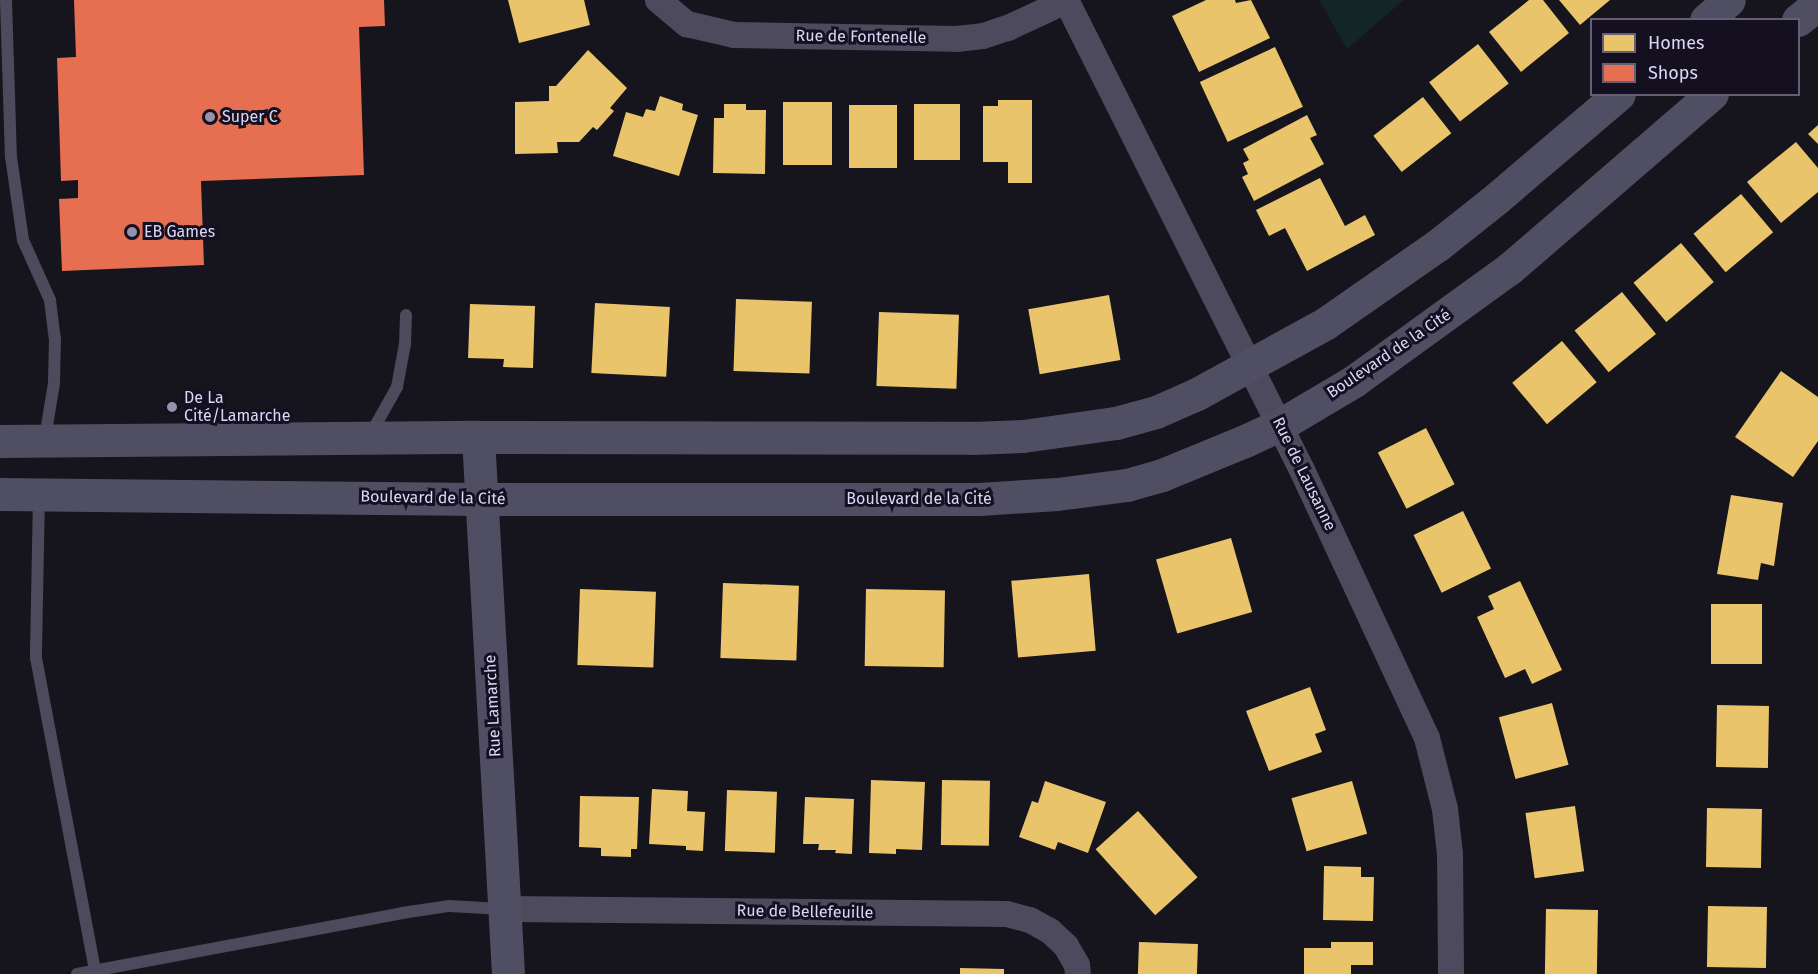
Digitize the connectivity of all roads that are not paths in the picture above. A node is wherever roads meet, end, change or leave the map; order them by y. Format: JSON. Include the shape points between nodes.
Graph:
{"nodes":[{"id":1,"x":6,"y":0,"type":"edge"},
{"id":2,"x":658,"y":0,"type":"edge"},
{"id":3,"x":1729,"y":0,"type":"edge"},
{"id":4,"x":1066,"y":1,"type":"edge"},
{"id":5,"x":1818,"y":4,"type":"edge"},
{"id":6,"x":1708,"y":18,"type":"edge"},
{"id":7,"x":1800,"y":18,"type":"edge"},
{"id":8,"x":1617,"y":96,"type":"edge"},
{"id":9,"x":1710,"y":96,"type":"edge"},
{"id":10,"x":406,"y":315,"type":"dead end"},
{"id":11,"x":1251,"y":366,"type":"junction"},
{"id":12,"x":1280,"y":425,"type":"junction"},
{"id":13,"x":478,"y":437,"type":"junction"},
{"id":14,"x":368,"y":438,"type":"junction"},
{"id":15,"x":45,"y":440,"type":"junction"},
{"id":16,"x":0,"y":441,"type":"edge"},
{"id":17,"x":0,"y":494,"type":"edge"},
{"id":18,"x":39,"y":494,"type":"junction"},
{"id":19,"x":481,"y":499,"type":"junction"},
{"id":20,"x":504,"y":909,"type":"junction"},
{"id":21,"x":95,"y":970,"type":"junction"},
{"id":22,"x":77,"y":974,"type":"edge"},
{"id":23,"x":508,"y":974,"type":"edge"},
{"id":24,"x":1078,"y":974,"type":"edge"},
{"id":25,"x":1451,"y":974,"type":"edge"}],
"edges":[{"from":1,"to":15,"type":"lane","via":[[11,157],[23,240],[50,300],[55,338],[54,383]]},
{"from":2,"to":4,"type":"street","name":"Rue de Fontenelle","via":[[687,24],[734,35],[956,39],[1008,28]]},
{"from":3,"to":6,"type":"street"},
{"from":4,"to":11,"type":"street","name":"Rue de Lausanne"},
{"from":5,"to":7,"type":"street"},
{"from":8,"to":11,"type":"street","via":[[1438,245],[1326,323]]},
{"from":9,"to":12,"type":"street","name":"Boulevard de la Cité","via":[[1470,300],[1354,381]]},
{"from":10,"to":14,"type":"lane","via":[[398,387]]},
{"from":11,"to":12,"type":"street","name":"Rue de Lausanne"},
{"from":11,"to":13,"type":"street","via":[[1156,412],[1116,423],[1023,436]]},
{"from":12,"to":19,"type":"street","name":"Boulevard de la Cité","via":[[1162,476],[1109,489],[1045,495],[979,499]]},
{"from":12,"to":25,"type":"street","name":"Rue de Lausanne","via":[[1427,738],[1445,809],[1450,854]]},
{"from":13,"to":14,"type":"street"},
{"from":13,"to":19,"type":"street","name":"Rue Lamarche"},
{"from":14,"to":15,"type":"street"},
{"from":15,"to":16,"type":"street"},
{"from":17,"to":18,"type":"street","name":"Boulevard de la Cité"},
{"from":18,"to":19,"type":"street","name":"Boulevard de la Cité"},
{"from":18,"to":21,"type":"lane","via":[[36,658]]},
{"from":19,"to":20,"type":"street","name":"Rue Lamarche"},
{"from":20,"to":21,"type":"lane","via":[[449,906],[402,913]]},
{"from":20,"to":23,"type":"street","name":"Rue Lamarche"},
{"from":20,"to":24,"type":"street","name":"Rue de Bellefeuille","via":[[1007,914],[1050,931],[1066,946]]},
{"from":21,"to":22,"type":"lane"}]}
